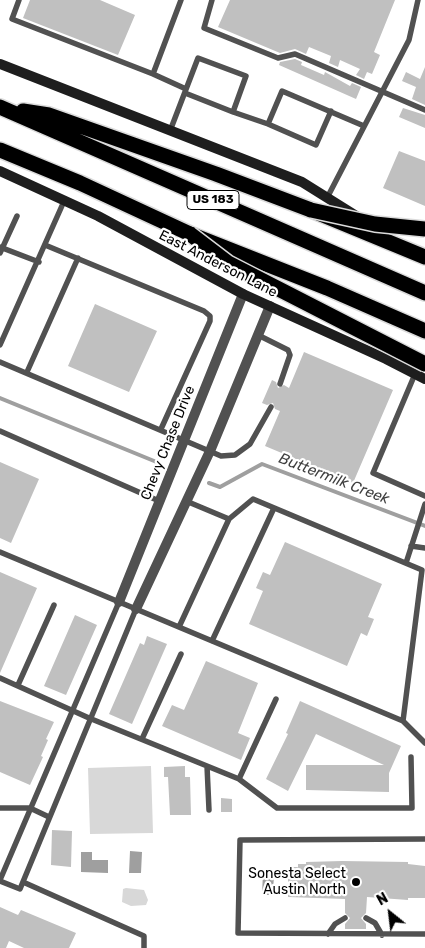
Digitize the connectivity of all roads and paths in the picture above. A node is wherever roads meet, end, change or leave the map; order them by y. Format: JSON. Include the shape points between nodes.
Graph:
{"nodes":[{"id":1,"x":19,"y":0,"type":"edge"},
{"id":2,"x":182,"y":0,"type":"edge"},
{"id":3,"x":212,"y":0,"type":"edge"},
{"id":4,"x":418,"y":0,"type":"edge"},
{"id":5,"x":0,"y":64,"type":"edge"},
{"id":6,"x":153,"y":74,"type":"junction"},
{"id":7,"x":185,"y":91,"type":"junction"},
{"id":8,"x":382,"y":92,"type":"junction"},
{"id":9,"x":0,"y":107,"type":"edge"},
{"id":10,"x":425,"y":110,"type":"edge"},
{"id":11,"x":331,"y":111,"type":"junction"},
{"id":12,"x":233,"y":112,"type":"junction"},
{"id":13,"x":268,"y":124,"type":"junction"},
{"id":14,"x":364,"y":126,"type":"junction"},
{"id":15,"x":170,"y":130,"type":"junction"},
{"id":16,"x":0,"y":150,"type":"edge"},
{"id":17,"x":0,"y":171,"type":"edge"},
{"id":18,"x":327,"y":198,"type":"junction"},
{"id":19,"x":65,"y":199,"type":"junction"},
{"id":20,"x":311,"y":210,"type":"junction"},
{"id":21,"x":18,"y":216,"type":"dead end"},
{"id":22,"x":425,"y":229,"type":"edge"},
{"id":23,"x":190,"y":234,"type":"junction"},
{"id":24,"x":44,"y":245,"type":"junction"},
{"id":25,"x":1,"y":249,"type":"edge"},
{"id":26,"x":425,"y":255,"type":"edge"},
{"id":27,"x":78,"y":258,"type":"junction"},
{"id":28,"x":38,"y":262,"type":"junction"},
{"id":29,"x":425,"y":293,"type":"edge"},
{"id":30,"x":243,"y":294,"type":"junction"},
{"id":31,"x":270,"y":306,"type":"junction"},
{"id":32,"x":425,"y":331,"type":"edge"},
{"id":33,"x":258,"y":334,"type":"junction"},
{"id":34,"x":0,"y":344,"type":"edge"},
{"id":35,"x":386,"y":359,"type":"junction"},
{"id":36,"x":0,"y":362,"type":"edge"},
{"id":37,"x":422,"y":366,"type":"edge"},
{"id":38,"x":27,"y":372,"type":"junction"},
{"id":39,"x":425,"y":379,"type":"edge"},
{"id":40,"x":280,"y":384,"type":"dead end"},
{"id":41,"x":271,"y":407,"type":"dead end"},
{"id":42,"x":161,"y":429,"type":"junction"},
{"id":43,"x":0,"y":431,"type":"edge"},
{"id":44,"x":185,"y":439,"type":"junction"},
{"id":45,"x":210,"y":451,"type":"junction"},
{"id":46,"x":425,"y":496,"type":"edge"},
{"id":47,"x":159,"y":501,"type":"junction"},
{"id":48,"x":186,"y":501,"type":"junction"},
{"id":49,"x":425,"y":504,"type":"edge"},
{"id":50,"x":274,"y":508,"type":"junction"},
{"id":51,"x":229,"y":519,"type":"junction"},
{"id":52,"x":412,"y":546,"type":"junction"},
{"id":53,"x":425,"y":548,"type":"edge"},
{"id":54,"x":0,"y":552,"type":"edge"},
{"id":55,"x":406,"y":563,"type":"junction"},
{"id":56,"x":119,"y":602,"type":"junction"},
{"id":57,"x":54,"y":605,"type":"dead end"},
{"id":58,"x":136,"y":610,"type":"junction"},
{"id":59,"x":179,"y":628,"type":"junction"},
{"id":60,"x":212,"y":641,"type":"junction"},
{"id":61,"x":181,"y":654,"type":"dead end"},
{"id":62,"x":0,"y":678,"type":"edge"},
{"id":63,"x":18,"y":686,"type":"junction"},
{"id":64,"x":276,"y":699,"type":"dead end"},
{"id":65,"x":71,"y":709,"type":"junction"},
{"id":66,"x":89,"y":718,"type":"junction"},
{"id":67,"x":403,"y":721,"type":"junction"},
{"id":68,"x":142,"y":739,"type":"junction"},
{"id":69,"x":425,"y":743,"type":"edge"},
{"id":70,"x":410,"y":757,"type":"dead end"},
{"id":71,"x":207,"y":766,"type":"junction"},
{"id":72,"x":239,"y":779,"type":"junction"},
{"id":73,"x":0,"y":808,"type":"edge"},
{"id":74,"x":30,"y":808,"type":"junction"},
{"id":75,"x":209,"y":810,"type":"dead end"},
{"id":76,"x":49,"y":817,"type":"junction"},
{"id":77,"x":425,"y":839,"type":"edge"},
{"id":78,"x":0,"y":880,"type":"edge"},
{"id":79,"x":23,"y":882,"type":"junction"},
{"id":80,"x":345,"y":918,"type":"dead end"},
{"id":81,"x":366,"y":918,"type":"dead end"},
{"id":82,"x":328,"y":934,"type":"junction"},
{"id":83,"x":425,"y":934,"type":"edge"},
{"id":84,"x":382,"y":935,"type":"junction"},
{"id":85,"x":144,"y":948,"type":"edge"}],
"edges":[{"from":1,"to":6,"type":"lane","via":[[12,19]]},
{"from":2,"to":6,"type":"lane"},
{"from":3,"to":8,"type":"lane","via":[[204,28],[278,58],[295,54]]},
{"from":4,"to":8,"type":"lane","via":[[408,40]]},
{"from":5,"to":15,"type":"main road"},
{"from":6,"to":7,"type":"lane"},
{"from":7,"to":12,"type":"lane"},
{"from":7,"to":12,"type":"lane","via":[[198,58],[246,76]]},
{"from":7,"to":15,"type":"lane"},
{"from":8,"to":10,"type":"lane"},
{"from":8,"to":14,"type":"lane"},
{"from":9,"to":20,"type":"highway","via":[[48,116]]},
{"from":9,"to":29,"type":"highway","number":"US 183"},
{"from":11,"to":13,"type":"lane","via":[[282,91]]},
{"from":11,"to":13,"type":"lane","via":[[316,145]]},
{"from":11,"to":14,"type":"lane"},
{"from":12,"to":13,"type":"lane"},
{"from":14,"to":18,"type":"lane"},
{"from":15,"to":18,"type":"main road","via":[[302,182]]},
{"from":16,"to":23,"type":"highway"},
{"from":17,"to":19,"type":"main road","name":"East Anderson Lane"},
{"from":18,"to":26,"type":"main road"},
{"from":19,"to":24,"type":"lane"},
{"from":19,"to":30,"type":"main road","name":"East Anderson Lane"},
{"from":20,"to":22,"type":"highway","bridge":true,"via":[[375,224]]},
{"from":20,"to":26,"type":"highway","bridge":true},
{"from":21,"to":25,"type":"lane"},
{"from":23,"to":32,"type":"highway","bridge":true},
{"from":23,"to":37,"type":"highway","bridge":true,"via":[[228,263]]},
{"from":24,"to":27,"type":"lane"},
{"from":24,"to":28,"type":"lane"},
{"from":25,"to":28,"type":"lane"},
{"from":27,"to":38,"type":"lane"},
{"from":27,"to":42,"type":"lane","via":[[210,316]]},
{"from":28,"to":34,"type":"lane"},
{"from":30,"to":31,"type":"main road","name":"East Anderson Lane"},
{"from":30,"to":44,"type":"street","name":"Chevy Chase Drive"},
{"from":31,"to":33,"type":"street"},
{"from":31,"to":35,"type":"main road","name":"East Anderson Lane"},
{"from":33,"to":40,"type":"lane","via":[[288,350],[290,355]]},
{"from":33,"to":45,"type":"street"},
{"from":35,"to":37,"type":"main road","name":"East Anderson Lane"},
{"from":35,"to":37,"type":"main road"},
{"from":36,"to":38,"type":"lane"},
{"from":37,"to":39,"type":"main road","name":"East Anderson Lane"},
{"from":37,"to":46,"type":"lane","via":[[373,473]]},
{"from":38,"to":42,"type":"lane"},
{"from":41,"to":45,"type":"lane","via":[[250,444],[235,455],[221,456]]},
{"from":42,"to":44,"type":"lane"},
{"from":43,"to":47,"type":"lane"},
{"from":44,"to":45,"type":"lane"},
{"from":44,"to":47,"type":"street","name":"Chevy Chase Drive"},
{"from":45,"to":48,"type":"street"},
{"from":47,"to":56,"type":"street","name":"Chevy Chase Drive"},
{"from":48,"to":51,"type":"lane"},
{"from":48,"to":58,"type":"street"},
{"from":49,"to":52,"type":"lane"},
{"from":50,"to":51,"type":"lane","via":[[253,499]]},
{"from":50,"to":55,"type":"lane"},
{"from":50,"to":60,"type":"lane"},
{"from":51,"to":59,"type":"lane"},
{"from":52,"to":53,"type":"lane"},
{"from":52,"to":55,"type":"lane"},
{"from":54,"to":56,"type":"lane"},
{"from":55,"to":67,"type":"lane","via":[[422,570]]},
{"from":56,"to":58,"type":"lane"},
{"from":56,"to":65,"type":"lane"},
{"from":57,"to":63,"type":"lane"},
{"from":58,"to":59,"type":"lane"},
{"from":58,"to":66,"type":"lane"},
{"from":59,"to":60,"type":"lane"},
{"from":60,"to":67,"type":"lane"},
{"from":61,"to":68,"type":"lane"},
{"from":62,"to":63,"type":"lane"},
{"from":63,"to":65,"type":"lane"},
{"from":64,"to":72,"type":"lane"},
{"from":65,"to":66,"type":"lane"},
{"from":65,"to":74,"type":"lane"},
{"from":66,"to":68,"type":"lane"},
{"from":66,"to":76,"type":"lane"},
{"from":67,"to":69,"type":"lane"},
{"from":68,"to":71,"type":"lane"},
{"from":70,"to":72,"type":"lane","via":[[412,808],[277,808]]},
{"from":71,"to":72,"type":"lane"},
{"from":71,"to":75,"type":"lane"},
{"from":73,"to":74,"type":"lane"},
{"from":74,"to":76,"type":"lane"},
{"from":74,"to":78,"type":"lane"},
{"from":76,"to":79,"type":"lane"},
{"from":77,"to":82,"type":"lane","via":[[240,840],[238,933]]},
{"from":78,"to":79,"type":"lane","via":[[20,889]]},
{"from":79,"to":85,"type":"lane","via":[[144,936]]},
{"from":80,"to":82,"type":"lane","via":[[334,924]]},
{"from":81,"to":84,"type":"lane","via":[[375,923]]},
{"from":82,"to":84,"type":"lane"},
{"from":83,"to":84,"type":"lane"}]}
